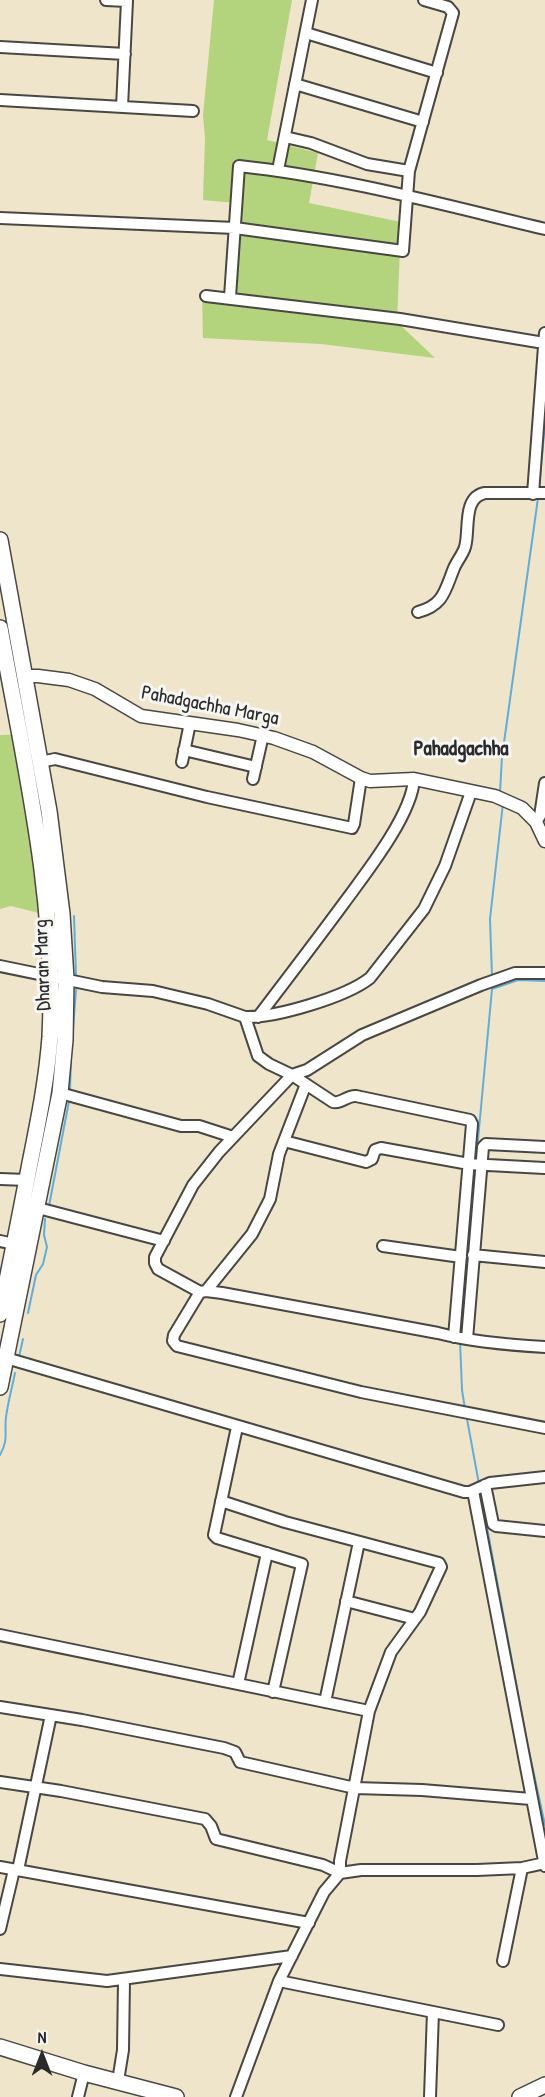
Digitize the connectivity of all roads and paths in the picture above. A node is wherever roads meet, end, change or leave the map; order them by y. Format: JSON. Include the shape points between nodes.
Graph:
{"nodes":[{"id":1,"x":106,"y":0,"type":"edge"},
{"id":2,"x":312,"y":0,"type":"edge"},
{"id":3,"x":424,"y":0,"type":"edge"},
{"id":4,"x":306,"y":33,"type":"junction"},
{"id":5,"x":0,"y":47,"type":"edge"},
{"id":6,"x":125,"y":54,"type":"junction"},
{"id":7,"x":437,"y":73,"type":"junction"},
{"id":8,"x":295,"y":84,"type":"junction"},
{"id":9,"x":0,"y":100,"type":"edge"},
{"id":10,"x":122,"y":107,"type":"junction"},
{"id":11,"x":193,"y":111,"type":"dead end"},
{"id":12,"x":423,"y":122,"type":"junction"},
{"id":13,"x":285,"y":138,"type":"junction"},
{"id":14,"x":278,"y":170,"type":"junction"},
{"id":15,"x":409,"y":171,"type":"junction"},
{"id":16,"x":407,"y":196,"type":"junction"},
{"id":17,"x":0,"y":218,"type":"edge"},
{"id":18,"x":235,"y":228,"type":"junction"},
{"id":19,"x":545,"y":229,"type":"edge"},
{"id":20,"x":206,"y":296,"type":"dead end"},
{"id":21,"x":230,"y":297,"type":"junction"},
{"id":22,"x":544,"y":338,"type":"edge"},
{"id":23,"x":540,"y":493,"type":"edge"},
{"id":24,"x":0,"y":540,"type":"edge"},
{"id":25,"x":418,"y":612,"type":"dead end"},
{"id":26,"x":0,"y":628,"type":"edge"},
{"id":27,"x":11,"y":678,"type":"edge"},
{"id":28,"x":190,"y":723,"type":"junction"},
{"id":29,"x":263,"y":735,"type":"junction"},
{"id":30,"x":184,"y":750,"type":"junction"},
{"id":31,"x":40,"y":762,"type":"junction"},
{"id":32,"x":182,"y":762,"type":"dead end"},
{"id":33,"x":256,"y":767,"type":"junction"},
{"id":34,"x":361,"y":778,"type":"junction"},
{"id":35,"x":254,"y":779,"type":"dead end"},
{"id":36,"x":414,"y":779,"type":"junction"},
{"id":37,"x":545,"y":783,"type":"edge"},
{"id":38,"x":471,"y":792,"type":"junction"},
{"id":39,"x":536,"y":822,"type":"junction"},
{"id":40,"x":545,"y":840,"type":"edge"},
{"id":41,"x":0,"y":966,"type":"edge"},
{"id":42,"x":545,"y":973,"type":"edge"},
{"id":43,"x":51,"y":976,"type":"junction"},
{"id":44,"x":66,"y":979,"type":"junction"},
{"id":45,"x":245,"y":1017,"type":"junction"},
{"id":46,"x":258,"y":1017,"type":"junction"},
{"id":47,"x":292,"y":1075,"type":"junction"},
{"id":48,"x":306,"y":1084,"type":"junction"},
{"id":49,"x":60,"y":1093,"type":"junction"},
{"id":50,"x":233,"y":1137,"type":"junction"},
{"id":51,"x":284,"y":1141,"type":"junction"},
{"id":52,"x":545,"y":1147,"type":"edge"},
{"id":53,"x":469,"y":1164,"type":"junction"},
{"id":54,"x":481,"y":1165,"type":"junction"},
{"id":55,"x":544,"y":1168,"type":"edge"},
{"id":56,"x":0,"y":1179,"type":"edge"},
{"id":57,"x":27,"y":1180,"type":"junction"},
{"id":58,"x":38,"y":1208,"type":"junction"},
{"id":59,"x":164,"y":1241,"type":"junction"},
{"id":60,"x":7,"y":1242,"type":"edge"},
{"id":61,"x":383,"y":1246,"type":"dead end"},
{"id":62,"x":474,"y":1255,"type":"junction"},
{"id":63,"x":461,"y":1257,"type":"junction"},
{"id":64,"x":545,"y":1262,"type":"edge"},
{"id":65,"x":2,"y":1290,"type":"edge"},
{"id":66,"x":203,"y":1292,"type":"junction"},
{"id":67,"x":0,"y":1314,"type":"edge"},
{"id":68,"x":454,"y":1337,"type":"junction"},
{"id":69,"x":467,"y":1340,"type":"junction"},
{"id":70,"x":545,"y":1347,"type":"edge"},
{"id":71,"x":6,"y":1358,"type":"junction"},
{"id":72,"x":0,"y":1387,"type":"edge"},
{"id":73,"x":237,"y":1427,"type":"junction"},
{"id":74,"x":545,"y":1428,"type":"edge"},
{"id":75,"x":545,"y":1477,"type":"edge"},
{"id":76,"x":485,"y":1485,"type":"junction"},
{"id":77,"x":473,"y":1491,"type":"junction"},
{"id":78,"x":220,"y":1501,"type":"junction"},
{"id":79,"x":545,"y":1531,"type":"edge"},
{"id":80,"x":359,"y":1542,"type":"junction"},
{"id":81,"x":267,"y":1552,"type":"junction"},
{"id":82,"x":346,"y":1601,"type":"junction"},
{"id":83,"x":415,"y":1619,"type":"junction"},
{"id":84,"x":0,"y":1635,"type":"edge"},
{"id":85,"x":238,"y":1684,"type":"junction"},
{"id":86,"x":273,"y":1692,"type":"junction"},
{"id":87,"x":325,"y":1702,"type":"junction"},
{"id":88,"x":0,"y":1707,"type":"edge"},
{"id":89,"x":369,"y":1712,"type":"junction"},
{"id":90,"x":51,"y":1715,"type":"junction"},
{"id":91,"x":0,"y":1782,"type":"edge"},
{"id":92,"x":36,"y":1787,"type":"junction"},
{"id":93,"x":355,"y":1788,"type":"junction"},
{"id":94,"x":531,"y":1799,"type":"junction"},
{"id":95,"x":545,"y":1864,"type":"edge"},
{"id":96,"x":0,"y":1867,"type":"edge"},
{"id":97,"x":522,"y":1868,"type":"junction"},
{"id":98,"x":16,"y":1870,"type":"junction"},
{"id":99,"x":340,"y":1873,"type":"junction"},
{"id":100,"x":309,"y":1923,"type":"junction"},
{"id":101,"x":0,"y":1929,"type":"edge"},
{"id":102,"x":292,"y":1956,"type":"junction"},
{"id":103,"x":503,"y":1961,"type":"dead end"},
{"id":104,"x":0,"y":1969,"type":"edge"},
{"id":105,"x":124,"y":1980,"type":"junction"},
{"id":106,"x":279,"y":1981,"type":"junction"},
{"id":107,"x":433,"y":2012,"type":"junction"},
{"id":108,"x":498,"y":2025,"type":"dead end"},
{"id":109,"x":0,"y":2047,"type":"edge"},
{"id":110,"x":84,"y":2073,"type":"junction"},
{"id":111,"x":118,"y":2081,"type":"junction"},
{"id":112,"x":545,"y":2085,"type":"edge"},
{"id":113,"x":78,"y":2097,"type":"edge"},
{"id":114,"x":176,"y":2097,"type":"edge"},
{"id":115,"x":236,"y":2097,"type":"edge"},
{"id":116,"x":430,"y":2097,"type":"edge"},
{"id":117,"x":520,"y":2097,"type":"edge"}],
"edges":[{"from":1,"to":6,"type":"street","via":[[127,1]]},
{"from":2,"to":4,"type":"street"},
{"from":3,"to":7,"type":"street","via":[[448,7],[453,13]]},
{"from":4,"to":7,"type":"street"},
{"from":4,"to":8,"type":"street"},
{"from":5,"to":6,"type":"street"},
{"from":6,"to":10,"type":"street"},
{"from":7,"to":12,"type":"street"},
{"from":8,"to":12,"type":"street"},
{"from":8,"to":13,"type":"street"},
{"from":9,"to":10,"type":"street"},
{"from":10,"to":11,"type":"street"},
{"from":12,"to":15,"type":"street"},
{"from":13,"to":14,"type":"street"},
{"from":13,"to":15,"type":"street","via":[[311,143],[367,164]]},
{"from":14,"to":16,"type":"street"},
{"from":14,"to":18,"type":"street","via":[[239,166]]},
{"from":15,"to":16,"type":"street"},
{"from":16,"to":18,"type":"street","via":[[403,251]]},
{"from":16,"to":19,"type":"street"},
{"from":17,"to":18,"type":"street"},
{"from":18,"to":21,"type":"street"},
{"from":20,"to":21,"type":"street"},
{"from":21,"to":22,"type":"street"},
{"from":22,"to":23,"type":"street"},
{"from":23,"to":25,"type":"street","via":[[484,493],[476,497],[466,544],[446,592],[439,601]]},
{"from":24,"to":27,"type":"main road","name":"Dharan Marg"},
{"from":26,"to":27,"type":"main road","name":"Dharan Marg"},
{"from":27,"to":28,"type":"street","name":"Pahadgachha Marga","via":[[69,680],[95,689],[141,716]]},
{"from":27,"to":31,"type":"main road","name":"Dharan Marg"},
{"from":27,"to":43,"type":"main road","name":"Dharan Marg","via":[[47,913]]},
{"from":28,"to":29,"type":"street","name":"Pahadgachha Marga"},
{"from":28,"to":30,"type":"street"},
{"from":29,"to":33,"type":"street"},
{"from":29,"to":34,"type":"street","name":"Pahadgachha Marga","via":[[313,752]]},
{"from":30,"to":32,"type":"street"},
{"from":30,"to":33,"type":"street"},
{"from":31,"to":34,"type":"street","via":[[55,759],[352,828]]},
{"from":31,"to":44,"type":"main road","name":"Dharan Marg","via":[[62,914]]},
{"from":33,"to":35,"type":"street"},
{"from":34,"to":36,"type":"street","name":"Pahadgachha Marga"},
{"from":36,"to":38,"type":"street","name":"Pahadgachha Marga"},
{"from":36,"to":46,"type":"street","via":[[405,809],[377,857]]},
{"from":37,"to":39,"type":"street"},
{"from":38,"to":39,"type":"street","name":"Pahadgachha Marga","via":[[510,801]]},
{"from":38,"to":46,"type":"street","via":[[446,866],[424,909],[370,978],[360,986],[297,1009]]},
{"from":39,"to":40,"type":"street","name":"Pahadgachha Marga"},
{"from":41,"to":43,"type":"street"},
{"from":42,"to":47,"type":"street","via":[[515,973],[481,985],[362,1035],[308,1070]]},
{"from":43,"to":44,"type":"street"},
{"from":43,"to":57,"type":"main road","name":"Dharan Marg","via":[[45,1090]]},
{"from":44,"to":45,"type":"street","via":[[179,996]]},
{"from":44,"to":49,"type":"main road","name":"Dharan Marg"},
{"from":45,"to":46,"type":"street"},
{"from":45,"to":47,"type":"street","via":[[258,1056]]},
{"from":47,"to":48,"type":"street"},
{"from":47,"to":50,"type":"street"},
{"from":48,"to":51,"type":"street"},
{"from":48,"to":53,"type":"street","via":[[337,1103],[356,1096],[470,1120]]},
{"from":49,"to":50,"type":"street"},
{"from":49,"to":58,"type":"main road","name":"Dharan Marg"},
{"from":50,"to":59,"type":"street","via":[[193,1185]]},
{"from":51,"to":53,"type":"street","via":[[366,1162],[372,1159],[375,1149],[381,1148]]},
{"from":51,"to":66,"type":"street","via":[[270,1199],[257,1225]]},
{"from":52,"to":54,"type":"street","via":[[484,1145]]},
{"from":53,"to":54,"type":"street"},
{"from":53,"to":63,"type":"street"},
{"from":54,"to":55,"type":"street"},
{"from":54,"to":62,"type":"street"},
{"from":56,"to":57,"type":"street"},
{"from":57,"to":60,"type":"main road","name":"Dharan Marg"},
{"from":58,"to":59,"type":"street"},
{"from":58,"to":71,"type":"main road","name":"Dharan Marg"},
{"from":59,"to":66,"type":"street","via":[[155,1257],[158,1269]]},
{"from":60,"to":65,"type":"main road","name":"Dharan Marg"},
{"from":61,"to":63,"type":"street"},
{"from":62,"to":64,"type":"street"},
{"from":62,"to":69,"type":"street"},
{"from":63,"to":68,"type":"street"},
{"from":65,"to":67,"type":"main road","name":"Dharan Marg"},
{"from":66,"to":68,"type":"street"},
{"from":66,"to":74,"type":"street","via":[[174,1335],[177,1346],[361,1392]]},
{"from":68,"to":69,"type":"street"},
{"from":69,"to":70,"type":"street"},
{"from":71,"to":72,"type":"main road","name":"Dharan Marg"},
{"from":71,"to":73,"type":"street"},
{"from":73,"to":77,"type":"street","via":[[464,1492]]},
{"from":73,"to":78,"type":"street"},
{"from":75,"to":76,"type":"street"},
{"from":76,"to":77,"type":"street"},
{"from":76,"to":79,"type":"street","via":[[492,1524]]},
{"from":77,"to":94,"type":"street"},
{"from":78,"to":80,"type":"street"},
{"from":78,"to":81,"type":"street","via":[[215,1536]]},
{"from":80,"to":82,"type":"street"},
{"from":80,"to":83,"type":"street","via":[[439,1563],[441,1571]]},
{"from":81,"to":85,"type":"street"},
{"from":81,"to":86,"type":"street","via":[[302,1564]]},
{"from":82,"to":83,"type":"street"},
{"from":82,"to":87,"type":"street"},
{"from":83,"to":89,"type":"street","via":[[391,1652]]},
{"from":84,"to":85,"type":"street"},
{"from":85,"to":86,"type":"street"},
{"from":86,"to":87,"type":"street"},
{"from":87,"to":89,"type":"street"},
{"from":88,"to":90,"type":"street"},
{"from":89,"to":93,"type":"street"},
{"from":90,"to":92,"type":"street"},
{"from":90,"to":93,"type":"street","via":[[224,1748],[235,1752],[240,1762]]},
{"from":91,"to":92,"type":"street"},
{"from":92,"to":98,"type":"street"},
{"from":92,"to":99,"type":"street","via":[[205,1820],[216,1839],[323,1865]]},
{"from":93,"to":94,"type":"street"},
{"from":93,"to":99,"type":"street"},
{"from":94,"to":95,"type":"street"},
{"from":95,"to":97,"type":"street"},
{"from":96,"to":98,"type":"street"},
{"from":97,"to":99,"type":"street"},
{"from":97,"to":103,"type":"street"},
{"from":98,"to":100,"type":"street"},
{"from":98,"to":101,"type":"street"},
{"from":99,"to":100,"type":"street","via":[[324,1892]]},
{"from":100,"to":102,"type":"street"},
{"from":102,"to":105,"type":"street"},
{"from":102,"to":106,"type":"street"},
{"from":104,"to":105,"type":"street"},
{"from":105,"to":111,"type":"street","via":[[123,2050]]},
{"from":106,"to":107,"type":"street"},
{"from":106,"to":115,"type":"street"},
{"from":107,"to":108,"type":"street"},
{"from":107,"to":116,"type":"street"},
{"from":109,"to":110,"type":"main road"},
{"from":110,"to":111,"type":"main road"},
{"from":110,"to":113,"type":"street"},
{"from":111,"to":114,"type":"main road"},
{"from":112,"to":117,"type":"main road"}]}
